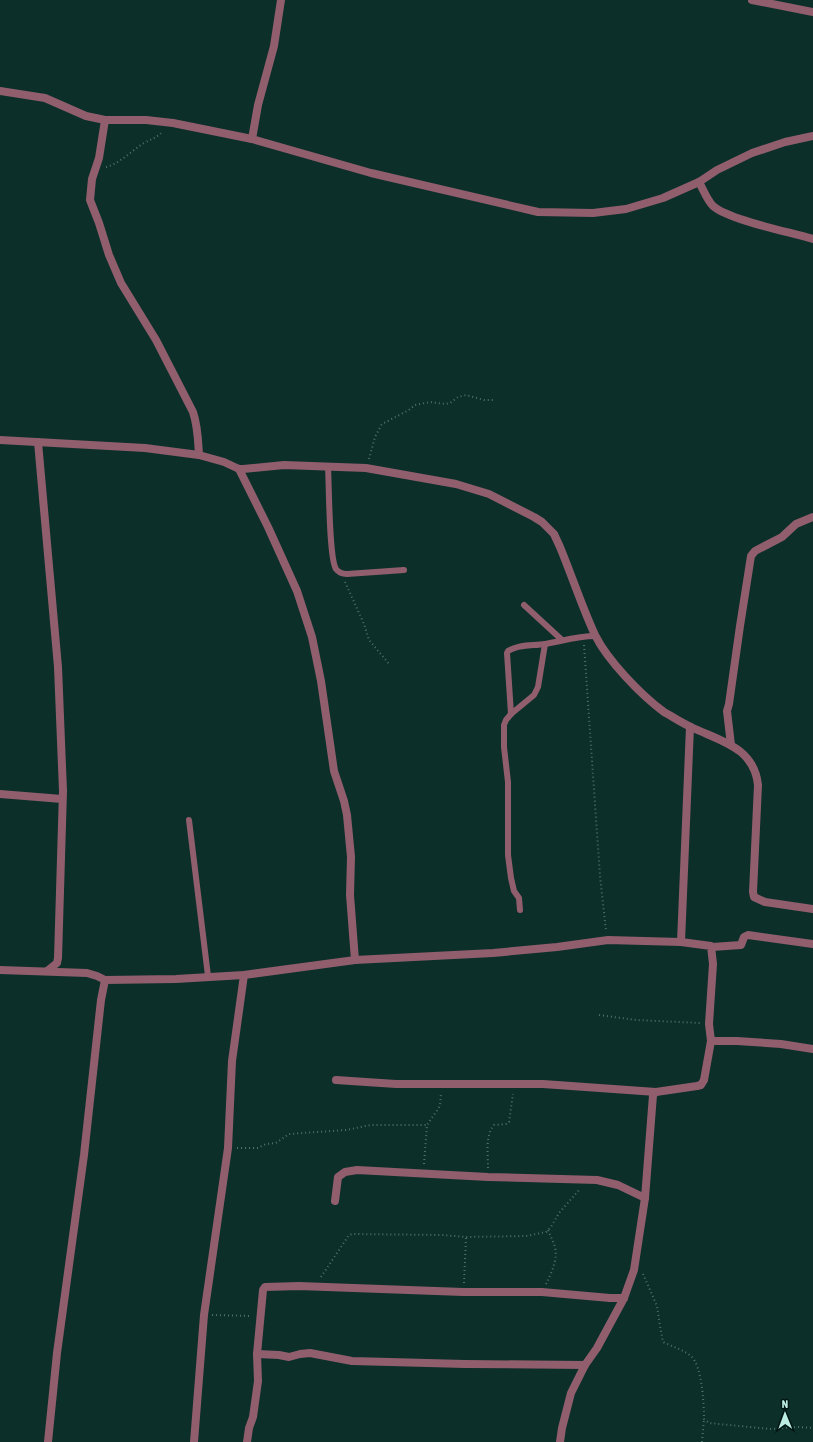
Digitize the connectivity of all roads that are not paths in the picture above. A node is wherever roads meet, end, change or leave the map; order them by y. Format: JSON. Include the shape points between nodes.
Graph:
{"nodes":[{"id":1,"x":281,"y":0,"type":"edge"},
{"id":2,"x":752,"y":0,"type":"edge"},
{"id":3,"x":813,"y":12,"type":"edge"},
{"id":4,"x":0,"y":91,"type":"edge"},
{"id":5,"x":105,"y":120,"type":"junction"},
{"id":6,"x":813,"y":136,"type":"edge"},
{"id":7,"x":252,"y":139,"type":"junction"},
{"id":8,"x":699,"y":182,"type":"junction"},
{"id":9,"x":813,"y":239,"type":"edge"},
{"id":10,"x":0,"y":440,"type":"edge"},
{"id":11,"x":38,"y":442,"type":"junction"},
{"id":12,"x":199,"y":456,"type":"junction"},
{"id":13,"x":328,"y":466,"type":"junction"},
{"id":14,"x":239,"y":469,"type":"junction"},
{"id":15,"x":813,"y":517,"type":"edge"},
{"id":16,"x":404,"y":570,"type":"dead end"},
{"id":17,"x":524,"y":605,"type":"dead end"},
{"id":18,"x":596,"y":636,"type":"junction"},
{"id":19,"x":562,"y":640,"type":"junction"},
{"id":20,"x":545,"y":644,"type":"junction"},
{"id":21,"x":511,"y":714,"type":"junction"},
{"id":22,"x":690,"y":727,"type":"junction"},
{"id":23,"x":731,"y":745,"type":"junction"},
{"id":24,"x":0,"y":794,"type":"edge"},
{"id":25,"x":62,"y":799,"type":"junction"},
{"id":26,"x":189,"y":820,"type":"dead end"},
{"id":27,"x":520,"y":910,"type":"dead end"},
{"id":28,"x":813,"y":910,"type":"edge"},
{"id":29,"x":681,"y":942,"type":"junction"},
{"id":30,"x":813,"y":944,"type":"edge"},
{"id":31,"x":712,"y":947,"type":"junction"},
{"id":32,"x":355,"y":960,"type":"junction"},
{"id":33,"x":0,"y":970,"type":"edge"},
{"id":34,"x":47,"y":971,"type":"junction"},
{"id":35,"x":244,"y":975,"type":"junction"},
{"id":36,"x":208,"y":976,"type":"junction"},
{"id":37,"x":105,"y":980,"type":"junction"},
{"id":38,"x":711,"y":1041,"type":"junction"},
{"id":39,"x":813,"y":1049,"type":"edge"},
{"id":40,"x":336,"y":1080,"type":"dead end"},
{"id":41,"x":656,"y":1092,"type":"junction"},
{"id":42,"x":645,"y":1198,"type":"junction"},
{"id":43,"x":335,"y":1201,"type":"dead end"},
{"id":44,"x":624,"y":1298,"type":"junction"},
{"id":45,"x":257,"y":1354,"type":"junction"},
{"id":46,"x":585,"y":1365,"type":"junction"},
{"id":47,"x":48,"y":1442,"type":"edge"},
{"id":48,"x":194,"y":1442,"type":"edge"},
{"id":49,"x":247,"y":1442,"type":"edge"},
{"id":50,"x":560,"y":1442,"type":"edge"}],
"edges":[{"from":1,"to":7,"type":"street","via":[[274,46]]},
{"from":2,"to":3,"type":"street"},
{"from":4,"to":5,"type":"street","via":[[45,98],[86,116]]},
{"from":5,"to":7,"type":"street","via":[[170,122]]},
{"from":5,"to":12,"type":"street","via":[[90,200],[120,283],[156,340],[193,412],[199,434]]},
{"from":6,"to":8,"type":"street","via":[[752,153]]},
{"from":7,"to":8,"type":"street","via":[[371,173],[538,212],[593,213],[626,209],[663,198]]},
{"from":8,"to":9,"type":"street","via":[[712,205],[717,208],[742,219]]},
{"from":10,"to":11,"type":"street"},
{"from":11,"to":12,"type":"street","via":[[145,448]]},
{"from":11,"to":25,"type":"street","via":[[58,667]]},
{"from":12,"to":14,"type":"street","via":[[224,462]]},
{"from":13,"to":14,"type":"street","via":[[284,465]]},
{"from":13,"to":16,"type":"lane","via":[[331,540],[336,570],[347,574]]},
{"from":13,"to":18,"type":"street","via":[[366,468],[474,488],[542,522],[554,534]]},
{"from":14,"to":32,"type":"street","via":[[294,584],[312,637],[334,771],[347,815]]},
{"from":15,"to":23,"type":"street","via":[[796,524],[782,537],[754,551],[751,556],[727,711]]},
{"from":17,"to":19,"type":"lane"},
{"from":18,"to":19,"type":"lane"},
{"from":18,"to":22,"type":"street","via":[[620,670],[647,697],[664,712]]},
{"from":19,"to":20,"type":"lane"},
{"from":20,"to":21,"type":"lane","via":[[538,687],[534,695]]},
{"from":20,"to":21,"type":"lane","via":[[526,645],[507,653]]},
{"from":21,"to":27,"type":"lane","via":[[504,725],[508,782],[507,835],[511,878],[519,898]]},
{"from":22,"to":23,"type":"street"},
{"from":22,"to":29,"type":"street"},
{"from":23,"to":28,"type":"street","via":[[744,755],[756,775],[758,804],[753,895],[765,902]]},
{"from":24,"to":25,"type":"street"},
{"from":25,"to":34,"type":"street","via":[[58,958],[57,963]]},
{"from":26,"to":36,"type":"lane"},
{"from":29,"to":31,"type":"street"},
{"from":29,"to":32,"type":"street","via":[[608,940],[557,947]]},
{"from":30,"to":31,"type":"street","via":[[748,935],[744,937],[741,945]]},
{"from":31,"to":38,"type":"street","via":[[709,1024]]},
{"from":32,"to":35,"type":"street"},
{"from":33,"to":34,"type":"street"},
{"from":34,"to":37,"type":"street","via":[[87,973]]},
{"from":35,"to":36,"type":"street"},
{"from":35,"to":48,"type":"street","via":[[232,1061],[228,1148],[204,1315]]},
{"from":36,"to":37,"type":"street"},
{"from":37,"to":47,"type":"street"},
{"from":38,"to":39,"type":"street","via":[[788,1045]]},
{"from":38,"to":41,"type":"street","via":[[701,1085]]},
{"from":40,"to":41,"type":"street","via":[[396,1084],[514,1083]]},
{"from":41,"to":42,"type":"street","via":[[652,1099]]},
{"from":42,"to":43,"type":"street","via":[[606,1181],[357,1170],[345,1172],[338,1177]]},
{"from":42,"to":44,"type":"street","via":[[637,1257]]},
{"from":44,"to":45,"type":"street","via":[[542,1292],[270,1286],[264,1288]]},
{"from":44,"to":46,"type":"street"},
{"from":45,"to":46,"type":"street","via":[[289,1357],[310,1353],[352,1361]]},
{"from":45,"to":49,"type":"street","via":[[258,1381]]},
{"from":46,"to":50,"type":"street","via":[[572,1393]]}]}
